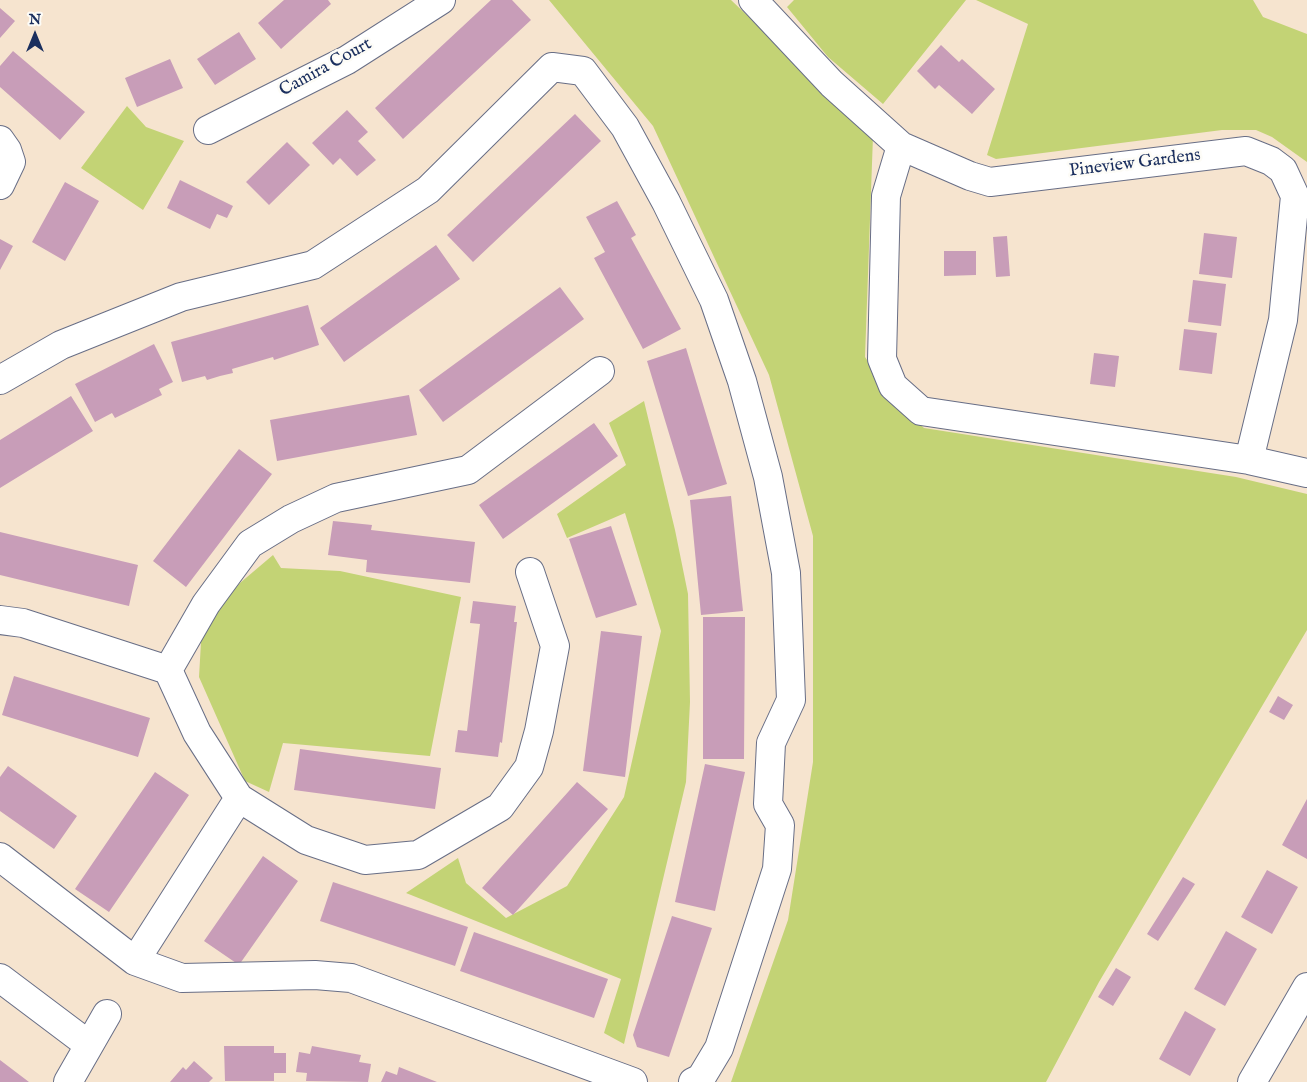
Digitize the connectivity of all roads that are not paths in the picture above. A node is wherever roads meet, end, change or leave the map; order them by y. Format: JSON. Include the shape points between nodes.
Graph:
{"nodes":[{"id":1,"x":441,"y":0,"type":"edge"},
{"id":2,"x":753,"y":0,"type":"edge"},
{"id":3,"x":208,"y":130,"type":"dead end"},
{"id":4,"x":0,"y":140,"type":"edge"},
{"id":5,"x":901,"y":146,"type":"junction"},
{"id":6,"x":0,"y":185,"type":"edge"},
{"id":7,"x":600,"y":372,"type":"dead end"},
{"id":8,"x":0,"y":380,"type":"edge"},
{"id":9,"x":1249,"y":460,"type":"junction"},
{"id":10,"x":1307,"y":473,"type":"edge"},
{"id":11,"x":530,"y":572,"type":"dead end"},
{"id":12,"x":0,"y":620,"type":"edge"},
{"id":13,"x":168,"y":670,"type":"junction"},
{"id":14,"x":240,"y":798,"type":"junction"},
{"id":15,"x":0,"y":857,"type":"edge"},
{"id":16,"x":134,"y":961,"type":"junction"},
{"id":17,"x":0,"y":978,"type":"edge"},
{"id":18,"x":1307,"y":987,"type":"edge"},
{"id":19,"x":107,"y":1014,"type":"dead end"},
{"id":20,"x":89,"y":1045,"type":"junction"},
{"id":21,"x":68,"y":1082,"type":"edge"},
{"id":22,"x":633,"y":1082,"type":"edge"},
{"id":23,"x":693,"y":1082,"type":"edge"},
{"id":24,"x":1252,"y":1082,"type":"edge"}],
"edges":[{"from":1,"to":3,"type":"street","name":"Camira Court","via":[[347,60]]},
{"from":2,"to":5,"type":"street","name":"Pineview Gardens","via":[[832,84]]},
{"from":4,"to":6,"type":"street","via":[[11,162]]},
{"from":5,"to":9,"type":"street","via":[[886,196],[882,359],[894,386],[921,411]]},
{"from":5,"to":9,"type":"street","name":"Pineview Gardens","via":[[990,182],[1246,151],[1284,170],[1295,196],[1283,320]]},
{"from":7,"to":13,"type":"street","via":[[468,470],[336,498],[291,519],[250,544],[206,604]]},
{"from":8,"to":23,"type":"street","via":[[61,345],[181,297],[313,265],[428,190],[552,67],[582,71],[624,128],[666,202],[714,300],[742,381],[768,477],[786,573],[791,700],[771,742],[768,804],[780,825],[777,869],[719,1048],[701,1078]]},
{"from":9,"to":10,"type":"street"},
{"from":11,"to":14,"type":"street","via":[[555,646],[529,767],[500,807],[418,856],[365,860],[306,840]]},
{"from":12,"to":13,"type":"street","via":[[23,623]]},
{"from":13,"to":14,"type":"street","via":[[197,733]]},
{"from":14,"to":16,"type":"street"},
{"from":15,"to":16,"type":"street"},
{"from":16,"to":22,"type":"street","via":[[182,978],[315,975],[351,978]]},
{"from":17,"to":20,"type":"street"},
{"from":18,"to":24,"type":"street"},
{"from":19,"to":20,"type":"street"},
{"from":20,"to":21,"type":"street"}]}
